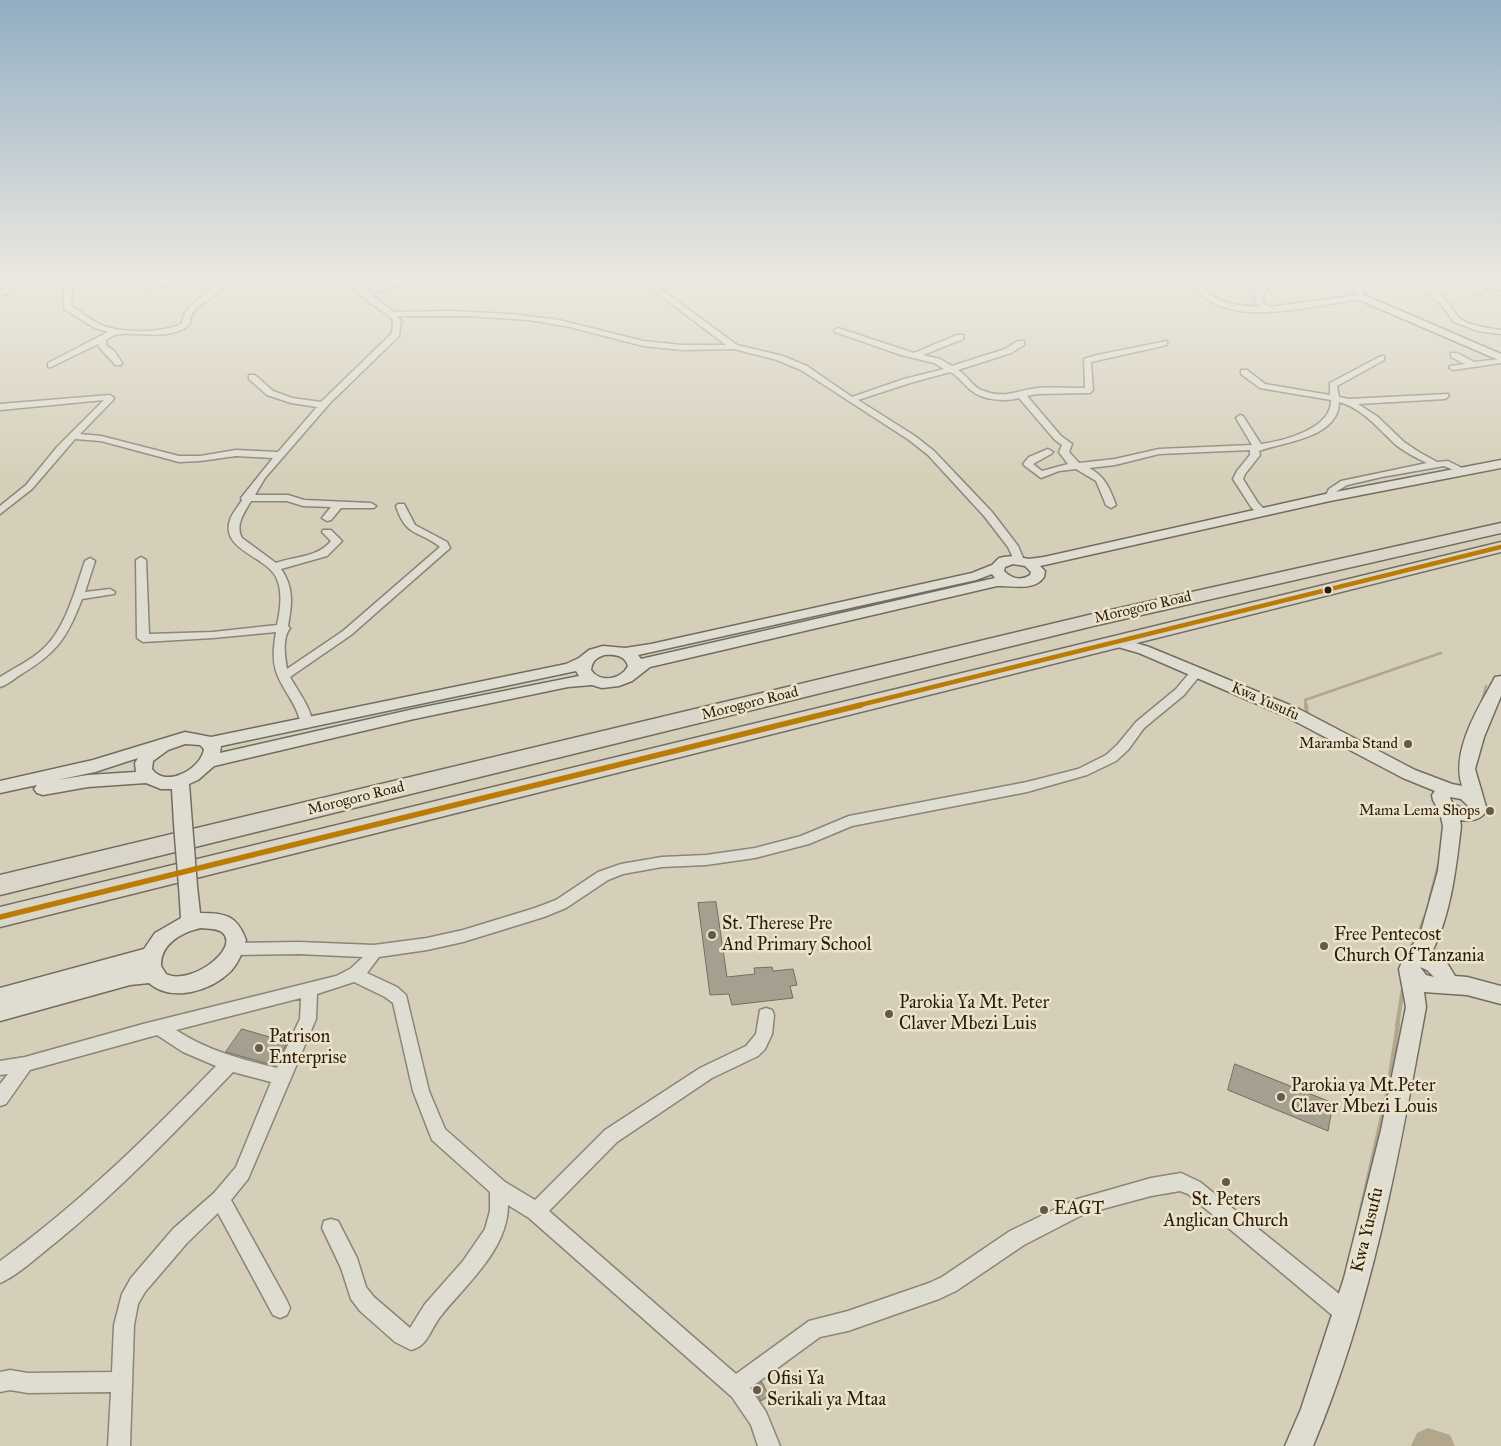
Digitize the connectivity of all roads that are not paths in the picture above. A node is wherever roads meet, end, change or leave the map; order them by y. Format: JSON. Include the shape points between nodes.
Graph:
{"nodes":[{"id":1,"x":84,"y":346,"type":"edge"},
{"id":2,"x":103,"y":346,"type":"edge"},
{"id":3,"x":383,"y":346,"type":"edge"},
{"id":4,"x":675,"y":346,"type":"edge"},
{"id":5,"x":886,"y":346,"type":"edge"},
{"id":6,"x":937,"y":346,"type":"edge"},
{"id":7,"x":1015,"y":346,"type":"edge"},
{"id":8,"x":1147,"y":346,"type":"edge"},
{"id":9,"x":1473,"y":346,"type":"edge"},
{"id":10,"x":734,"y":348,"type":"joint"},
{"id":11,"x":1454,"y":355,"type":"dead end"},
{"id":12,"x":914,"y":356,"type":"junction"},
{"id":13,"x":1381,"y":358,"type":"dead end"},
{"id":14,"x":1501,"y":359,"type":"edge"},
{"id":15,"x":118,"y":363,"type":"dead end"},
{"id":16,"x":51,"y":365,"type":"dead end"},
{"id":17,"x":1473,"y":365,"type":"junction"},
{"id":18,"x":1453,"y":368,"type":"dead end"},
{"id":19,"x":952,"y":369,"type":"junction"},
{"id":20,"x":1244,"y":372,"type":"dead end"},
{"id":21,"x":252,"y":377,"type":"dead end"},
{"id":22,"x":1021,"y":395,"type":"junction"},
{"id":23,"x":1445,"y":396,"type":"dead end"},
{"id":24,"x":1336,"y":398,"type":"junction"},
{"id":25,"x":851,"y":400,"type":"junction"},
{"id":26,"x":1349,"y":402,"type":"junction"},
{"id":27,"x":324,"y":405,"type":"junction"},
{"id":28,"x":0,"y":407,"type":"edge"},
{"id":29,"x":1240,"y":418,"type":"dead end"},
{"id":30,"x":74,"y":436,"type":"junction"},
{"id":31,"x":1257,"y":448,"type":"junction"},
{"id":32,"x":1048,"y":452,"type":"dead end"},
{"id":33,"x":279,"y":455,"type":"junction"},
{"id":34,"x":1501,"y":464,"type":"edge"},
{"id":35,"x":1437,"y":465,"type":"junction"},
{"id":36,"x":1077,"y":466,"type":"junction"},
{"id":37,"x":1463,"y":471,"type":"junction"},
{"id":38,"x":1501,"y":473,"type":"edge"},
{"id":39,"x":1330,"y":497,"type":"junction"},
{"id":40,"x":246,"y":498,"type":"junction"},
{"id":41,"x":338,"y":504,"type":"junction"},
{"id":42,"x":1111,"y":505,"type":"dead end"},
{"id":43,"x":371,"y":506,"type":"dead end"},
{"id":44,"x":401,"y":506,"type":"dead end"},
{"id":45,"x":0,"y":511,"type":"edge"},
{"id":46,"x":1262,"y":512,"type":"junction"},
{"id":47,"x":327,"y":518,"type":"dead end"},
{"id":48,"x":1501,"y":528,"type":"edge"},
{"id":49,"x":327,"y":532,"type":"dead end"},
{"id":50,"x":1501,"y":547,"type":"edge"},
{"id":51,"x":141,"y":560,"type":"dead end"},
{"id":52,"x":90,"y":561,"type":"dead end"},
{"id":53,"x":1024,"y":561,"type":"junction"},
{"id":54,"x":275,"y":568,"type":"junction"},
{"id":55,"x":996,"y":568,"type":"junction"},
{"id":56,"x":1038,"y":574,"type":"junction"},
{"id":57,"x":1010,"y":582,"type":"junction"},
{"id":58,"x":110,"y":592,"type":"dead end"},
{"id":59,"x":78,"y":596,"type":"junction"},
{"id":60,"x":284,"y":628,"type":"junction"},
{"id":61,"x":1116,"y":642,"type":"junction"},
{"id":62,"x":626,"y":652,"type":"junction"},
{"id":63,"x":584,"y":662,"type":"junction"},
{"id":64,"x":635,"y":670,"type":"junction"},
{"id":65,"x":1196,"y":673,"type":"junction"},
{"id":66,"x":284,"y":676,"type":"junction"},
{"id":67,"x":592,"y":680,"type":"junction"},
{"id":68,"x":1501,"y":681,"type":"edge"},
{"id":69,"x":0,"y":683,"type":"edge"},
{"id":70,"x":307,"y":724,"type":"junction"},
{"id":71,"x":209,"y":743,"type":"junction"},
{"id":72,"x":162,"y":745,"type":"junction"},
{"id":73,"x":211,"y":761,"type":"junction"},
{"id":74,"x":1467,"y":770,"type":"junction"},
{"id":75,"x":147,"y":777,"type":"junction"},
{"id":76,"x":180,"y":781,"type":"junction"},
{"id":77,"x":0,"y":787,"type":"edge"},
{"id":78,"x":0,"y":797,"type":"edge"},
{"id":79,"x":1446,"y":797,"type":"junction"},
{"id":80,"x":1476,"y":809,"type":"junction"},
{"id":81,"x":1450,"y":846,"type":"junction"},
{"id":82,"x":0,"y":885,"type":"edge"},
{"id":83,"x":0,"y":916,"type":"edge"},
{"id":84,"x":191,"y":922,"type":"junction"},
{"id":85,"x":1430,"y":936,"type":"junction"},
{"id":86,"x":235,"y":949,"type":"junction"},
{"id":87,"x":374,"y":950,"type":"junction"},
{"id":88,"x":153,"y":964,"type":"junction"},
{"id":89,"x":1411,"y":965,"type":"junction"},
{"id":90,"x":355,"y":975,"type":"junction"},
{"id":91,"x":1439,"y":977,"type":"junction"},
{"id":92,"x":1477,"y":988,"type":"joint"},
{"id":93,"x":309,"y":991,"type":"junction"},
{"id":94,"x":1501,"y":996,"type":"edge"},
{"id":95,"x":0,"y":997,"type":"edge"},
{"id":96,"x":1416,"y":1007,"type":"junction"},
{"id":97,"x":0,"y":1012,"type":"edge"},
{"id":98,"x":766,"y":1015,"type":"dead end"},
{"id":99,"x":159,"y":1028,"type":"junction"},
{"id":100,"x":230,"y":1063,"type":"junction"},
{"id":101,"x":25,"y":1064,"type":"junction"},
{"id":102,"x":0,"y":1068,"type":"edge"},
{"id":103,"x":281,"y":1077,"type":"junction"},
{"id":104,"x":0,"y":1098,"type":"edge"},
{"id":105,"x":499,"y":1188,"type":"junction"},
{"id":106,"x":220,"y":1199,"type":"junction"},
{"id":107,"x":536,"y":1212,"type":"junction"},
{"id":108,"x":330,"y":1228,"type":"dead end"},
{"id":109,"x":0,"y":1273,"type":"edge"},
{"id":110,"x":280,"y":1308,"type":"dead end"},
{"id":111,"x":1346,"y":1312,"type":"junction"},
{"id":112,"x":0,"y":1382,"type":"edge"},
{"id":113,"x":122,"y":1382,"type":"junction"},
{"id":114,"x":735,"y":1387,"type":"junction"},
{"id":115,"x":119,"y":1446,"type":"edge"},
{"id":116,"x":769,"y":1446,"type":"edge"},
{"id":117,"x":1299,"y":1446,"type":"edge"}],
"edges":[{"from":1,"to":16,"type":"street"},
{"from":2,"to":15,"type":"street"},
{"from":3,"to":27,"type":"street"},
{"from":4,"to":10,"type":"street"},
{"from":5,"to":12,"type":"street"},
{"from":6,"to":12,"type":"street"},
{"from":7,"to":19,"type":"street"},
{"from":8,"to":22,"type":"street","via":[[1087,361],[1087,391],[1037,391]]},
{"from":9,"to":14,"type":"street"},
{"from":10,"to":25,"type":"street","via":[[797,365]]},
{"from":11,"to":17,"type":"street"},
{"from":12,"to":19,"type":"street","via":[[937,361]]},
{"from":13,"to":24,"type":"street","via":[[1333,385]]},
{"from":14,"to":17,"type":"street"},
{"from":17,"to":18,"type":"street"},
{"from":19,"to":22,"type":"street","via":[[980,392],[1006,398]]},
{"from":19,"to":25,"type":"street"},
{"from":20,"to":24,"type":"street","via":[[1260,385]]},
{"from":21,"to":27,"type":"street","via":[[270,393]]},
{"from":22,"to":36,"type":"street","via":[[1067,444],[1064,454]]},
{"from":23,"to":26,"type":"street"},
{"from":24,"to":26,"type":"street"},
{"from":24,"to":31,"type":"street","via":[[1330,417],[1317,429],[1294,439]]},
{"from":25,"to":53,"type":"street","via":[[931,453],[988,514]]},
{"from":26,"to":35,"type":"street","via":[[1375,419],[1401,444]]},
{"from":27,"to":33,"type":"street"},
{"from":28,"to":30,"type":"street","via":[[109,397]]},
{"from":29,"to":31,"type":"street"},
{"from":30,"to":33,"type":"street","via":[[90,436],[178,459],[240,453]]},
{"from":30,"to":45,"type":"street","via":[[28,487]]},
{"from":31,"to":36,"type":"street","via":[[1166,451],[1144,454],[1123,462]]},
{"from":31,"to":46,"type":"street","via":[[1256,455],[1238,479],[1254,506]]},
{"from":32,"to":36,"type":"street","via":[[1028,464],[1041,475],[1053,469]]},
{"from":33,"to":40,"type":"street"},
{"from":34,"to":37,"type":"street"},
{"from":35,"to":37,"type":"street","via":[[1445,463]]},
{"from":35,"to":39,"type":"street","via":[[1344,483],[1332,491]]},
{"from":36,"to":42,"type":"street","via":[[1096,476],[1106,489]]},
{"from":37,"to":39,"type":"street"},
{"from":38,"to":56,"type":"street","via":[[1277,518],[1057,566]]},
{"from":39,"to":46,"type":"street"},
{"from":40,"to":41,"type":"street","via":[[288,498],[303,503]]},
{"from":40,"to":54,"type":"street","via":[[235,520],[235,535],[240,543]]},
{"from":41,"to":43,"type":"street"},
{"from":41,"to":47,"type":"street"},
{"from":44,"to":66,"type":"street","via":[[411,527],[445,548],[347,633]]},
{"from":46,"to":53,"type":"street","via":[[1044,561]]},
{"from":48,"to":82,"type":"highway","name":"Morogoro Road","via":[[1093,620]]},
{"from":49,"to":54,"type":"street","via":[[337,541],[328,552],[318,558],[291,561]]},
{"from":50,"to":61,"type":"highway","name":"Morogoro Road"},
{"from":51,"to":60,"type":"street","via":[[143,638]]},
{"from":52,"to":59,"type":"street"},
{"from":53,"to":55,"type":"street","via":[[1004,561]]},
{"from":53,"to":56,"type":"street","via":[[1036,568]]},
{"from":54,"to":60,"type":"street","via":[[286,596]]},
{"from":55,"to":57,"type":"street","via":[[998,574]]},
{"from":55,"to":62,"type":"street","via":[[976,576]]},
{"from":56,"to":57,"type":"street","via":[[1026,582]]},
{"from":57,"to":64,"type":"street","via":[[997,582],[664,659]]},
{"from":58,"to":59,"type":"street"},
{"from":59,"to":69,"type":"street","via":[[48,651]]},
{"from":60,"to":66,"type":"street","via":[[279,662]]},
{"from":61,"to":65,"type":"street","name":"Kwa Yusufu","via":[[1144,650]]},
{"from":61,"to":83,"type":"highway","name":"Morogoro Road"},
{"from":62,"to":63,"type":"street","via":[[602,651]]},
{"from":62,"to":64,"type":"street","via":[[636,662]]},
{"from":63,"to":67,"type":"street","via":[[585,674]]},
{"from":63,"to":70,"type":"street","via":[[570,668]]},
{"from":64,"to":67,"type":"street","via":[[617,682]]},
{"from":65,"to":79,"type":"street","name":"Kwa Yusufu","via":[[1291,712]]},
{"from":65,"to":87,"type":"street","via":[[1180,692],[1140,725],[1111,758],[1082,772],[1027,788],[850,821],[804,840],[755,853],[621,869],[603,876],[562,904],[540,913],[436,942]]},
{"from":66,"to":70,"type":"street","via":[[306,711]]},
{"from":67,"to":73,"type":"street","via":[[568,682],[414,714]]},
{"from":68,"to":74,"type":"street","via":[[1487,708]]},
{"from":70,"to":71,"type":"street"},
{"from":71,"to":72,"type":"street","via":[[199,738],[185,738]]},
{"from":71,"to":73,"type":"street","via":[[213,751]]},
{"from":72,"to":75,"type":"street","via":[[150,753],[144,764]]},
{"from":72,"to":77,"type":"street","via":[[95,766]]},
{"from":73,"to":76,"type":"street","via":[[195,775]]},
{"from":74,"to":79,"type":"street"},
{"from":74,"to":80,"type":"street"},
{"from":75,"to":76,"type":"street","via":[[164,783]]},
{"from":75,"to":78,"type":"street","via":[[88,781]]},
{"from":76,"to":84,"type":"street","bridge":true},
{"from":79,"to":80,"type":"street","via":[[1467,795]]},
{"from":79,"to":81,"type":"street","via":[[1451,818]]},
{"from":80,"to":81,"type":"street"},
{"from":81,"to":85,"type":"street"},
{"from":84,"to":86,"type":"street","via":[[211,920],[226,924],[235,935]]},
{"from":84,"to":88,"type":"street","via":[[160,941]]},
{"from":85,"to":89,"type":"street"},
{"from":85,"to":91,"type":"street"},
{"from":86,"to":87,"type":"street"},
{"from":86,"to":88,"type":"street","via":[[219,970],[201,981],[182,985],[164,983]]},
{"from":87,"to":90,"type":"street","via":[[364,968]]},
{"from":88,"to":95,"type":"street"},
{"from":88,"to":97,"type":"street","via":[[130,977]]},
{"from":89,"to":91,"type":"street","via":[[1416,979],[1430,986]]},
{"from":89,"to":96,"type":"street","name":"Kwa Yusufu"},
{"from":90,"to":93,"type":"street"},
{"from":90,"to":105,"type":"street","via":[[391,992],[400,1000],[421,1091],[438,1134]]},
{"from":91,"to":92,"type":"street"},
{"from":91,"to":96,"type":"street"},
{"from":92,"to":94,"type":"street"},
{"from":93,"to":99,"type":"street"},
{"from":93,"to":103,"type":"street","via":[[308,1019]]},
{"from":96,"to":111,"type":"street","name":"Kwa Yusufu","via":[[1392,1130]]},
{"from":98,"to":107,"type":"street","via":[[764,1034],[752,1051],[706,1073],[611,1136]]},
{"from":99,"to":100,"type":"street","via":[[189,1047]]},
{"from":99,"to":101,"type":"street"},
{"from":100,"to":103,"type":"street"},
{"from":100,"to":109,"type":"street","via":[[149,1147],[40,1245]]},
{"from":101,"to":102,"type":"street"},
{"from":101,"to":104,"type":"street"},
{"from":103,"to":106,"type":"street","via":[[246,1166]]},
{"from":105,"to":107,"type":"street"},
{"from":105,"to":108,"type":"street","via":[[499,1211],[493,1233],[470,1268],[432,1311],[415,1340],[402,1335],[367,1304],[358,1292],[350,1265]]},
{"from":106,"to":110,"type":"street"},
{"from":106,"to":113,"type":"street","via":[[180,1236],[132,1294],[124,1325]]},
{"from":107,"to":114,"type":"street"},
{"from":111,"to":114,"type":"street","via":[[1194,1188],[1181,1182],[1081,1206],[1017,1238],[950,1284],[848,1321],[816,1328]]},
{"from":111,"to":117,"type":"street","name":"Kwa Yusufu","via":[[1314,1411]]},
{"from":112,"to":113,"type":"street"},
{"from":113,"to":115,"type":"street"},
{"from":114,"to":116,"type":"street","via":[[759,1419]]}]}
